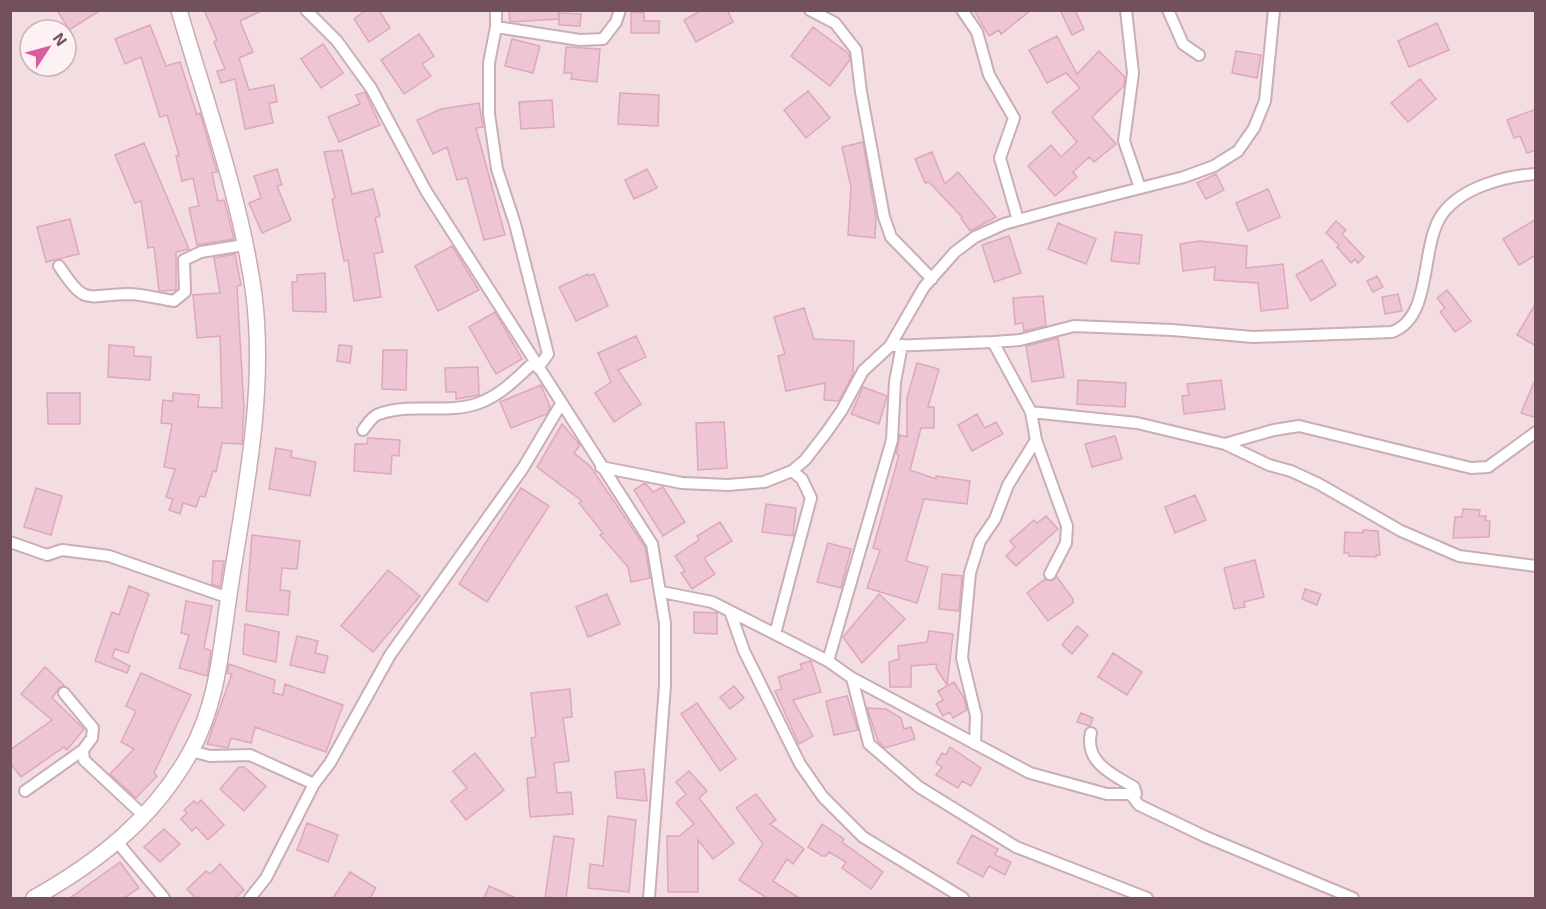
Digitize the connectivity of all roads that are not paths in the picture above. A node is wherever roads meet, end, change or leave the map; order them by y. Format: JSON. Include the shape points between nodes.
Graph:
{"nodes":[{"id":1,"x":179,"y":10,"type":"edge"},
{"id":2,"x":306,"y":10,"type":"edge"},
{"id":3,"x":496,"y":10,"type":"edge"},
{"id":4,"x":620,"y":10,"type":"edge"},
{"id":5,"x":810,"y":10,"type":"edge"},
{"id":6,"x":962,"y":10,"type":"edge"},
{"id":7,"x":1126,"y":10,"type":"edge"},
{"id":8,"x":1168,"y":10,"type":"edge"},
{"id":9,"x":1274,"y":10,"type":"edge"},
{"id":10,"x":496,"y":27,"type":"junction"},
{"id":11,"x":1199,"y":55,"type":"dead end"},
{"id":12,"x":1536,"y":174,"type":"edge"},
{"id":13,"x":1140,"y":188,"type":"junction"},
{"id":14,"x":1018,"y":220,"type":"junction"},
{"id":15,"x":244,"y":245,"type":"junction"},
{"id":16,"x":59,"y":266,"type":"dead end"},
{"id":17,"x":932,"y":279,"type":"junction"},
{"id":18,"x":993,"y":342,"type":"junction"},
{"id":19,"x":902,"y":345,"type":"junction"},
{"id":20,"x":890,"y":346,"type":"junction"},
{"id":21,"x":536,"y":365,"type":"junction"},
{"id":22,"x":561,"y":404,"type":"junction"},
{"id":23,"x":1030,"y":412,"type":"junction"},
{"id":24,"x":363,"y":430,"type":"dead end"},
{"id":25,"x":1536,"y":432,"type":"edge"},
{"id":26,"x":1036,"y":440,"type":"junction"},
{"id":27,"x":1225,"y":444,"type":"junction"},
{"id":28,"x":601,"y":467,"type":"junction"},
{"id":29,"x":792,"y":471,"type":"junction"},
{"id":30,"x":10,"y":542,"type":"edge"},
{"id":31,"x":1536,"y":566,"type":"edge"},
{"id":32,"x":1050,"y":574,"type":"dead end"},
{"id":33,"x":662,"y":592,"type":"junction"},
{"id":34,"x":229,"y":598,"type":"junction"},
{"id":35,"x":730,"y":611,"type":"junction"},
{"id":36,"x":775,"y":634,"type":"junction"},
{"id":37,"x":828,"y":661,"type":"junction"},
{"id":38,"x":852,"y":678,"type":"junction"},
{"id":39,"x":64,"y":693,"type":"dead end"},
{"id":40,"x":1091,"y":733,"type":"dead end"},
{"id":41,"x":975,"y":744,"type":"junction"},
{"id":42,"x":83,"y":750,"type":"junction"},
{"id":43,"x":191,"y":751,"type":"junction"},
{"id":44,"x":314,"y":784,"type":"junction"},
{"id":45,"x":26,"y":791,"type":"dead end"},
{"id":46,"x":1132,"y":796,"type":"junction"},
{"id":47,"x":144,"y":816,"type":"junction"},
{"id":48,"x":118,"y":843,"type":"junction"},
{"id":49,"x":34,"y":898,"type":"edge"},
{"id":50,"x":164,"y":898,"type":"edge"},
{"id":51,"x":250,"y":898,"type":"edge"},
{"id":52,"x":649,"y":898,"type":"edge"},
{"id":53,"x":963,"y":898,"type":"edge"},
{"id":54,"x":1147,"y":898,"type":"edge"},
{"id":55,"x":1353,"y":898,"type":"edge"}],
"edges":[{"from":1,"to":15,"type":"street"},
{"from":2,"to":21,"type":"street","via":[[337,41],[371,88],[426,190]]},
{"from":3,"to":10,"type":"street"},
{"from":4,"to":10,"type":"street","via":[[603,39],[580,40]]},
{"from":5,"to":17,"type":"street","via":[[835,23],[856,50],[884,217],[891,237]]},
{"from":6,"to":14,"type":"street","via":[[977,32],[989,75],[1014,118],[1000,159]]},
{"from":7,"to":13,"type":"street","via":[[1133,74],[1124,141]]},
{"from":8,"to":11,"type":"street","via":[[1183,44]]},
{"from":9,"to":13,"type":"street","via":[[1265,101],[1254,128],[1238,151],[1214,166]]},
{"from":10,"to":21,"type":"street","via":[[489,63],[489,114],[497,169],[548,354]]},
{"from":12,"to":18,"type":"street","via":[[1515,175],[1485,185],[1457,199],[1443,213],[1431,244],[1414,315],[1403,328],[1392,332],[1253,337],[1074,326],[1020,340]]},
{"from":13,"to":14,"type":"street"},
{"from":14,"to":17,"type":"street","via":[[975,237],[955,252]]},
{"from":15,"to":16,"type":"street","via":[[201,252],[184,260],[185,292],[174,301],[139,294],[89,298],[74,288]]},
{"from":15,"to":34,"type":"street","via":[[256,312],[256,380],[247,486]]},
{"from":17,"to":20,"type":"street"},
{"from":18,"to":19,"type":"street"},
{"from":18,"to":23,"type":"street"},
{"from":19,"to":20,"type":"street"},
{"from":19,"to":37,"type":"street","via":[[895,382],[892,440]]},
{"from":20,"to":29,"type":"street","via":[[863,371],[826,433]]},
{"from":21,"to":22,"type":"street"},
{"from":21,"to":24,"type":"street","via":[[479,403],[454,409],[376,414]]},
{"from":22,"to":28,"type":"street"},
{"from":22,"to":44,"type":"street","via":[[523,468],[390,655],[330,763]]},
{"from":23,"to":26,"type":"street"},
{"from":23,"to":27,"type":"street","via":[[1137,423]]},
{"from":25,"to":27,"type":"street","via":[[1488,467],[1471,468],[1299,426]]},
{"from":26,"to":32,"type":"street","via":[[1067,526],[1066,543]]},
{"from":26,"to":41,"type":"street","via":[[1008,485],[995,519],[980,542],[970,573],[962,658],[976,716]]},
{"from":27,"to":31,"type":"street","via":[[1319,484],[1401,531],[1459,556]]},
{"from":28,"to":29,"type":"street","via":[[682,483],[728,484],[764,482]]},
{"from":28,"to":33,"type":"street","via":[[652,544]]},
{"from":29,"to":36,"type":"street","via":[[802,479],[811,498]]},
{"from":30,"to":34,"type":"street","via":[[47,555],[62,550],[109,556]]},
{"from":33,"to":35,"type":"street","via":[[712,602]]},
{"from":33,"to":52,"type":"street","via":[[665,685]]},
{"from":34,"to":43,"type":"street","via":[[217,686]]},
{"from":35,"to":36,"type":"street"},
{"from":35,"to":53,"type":"street","via":[[744,651],[800,764],[823,797],[863,837]]},
{"from":36,"to":37,"type":"street"},
{"from":37,"to":38,"type":"street"},
{"from":38,"to":41,"type":"street"},
{"from":38,"to":54,"type":"street","via":[[869,744],[919,787],[1016,847]]},
{"from":39,"to":42,"type":"street","via":[[93,728],[93,738]]},
{"from":40,"to":46,"type":"street","via":[[1090,750],[1096,761],[1134,787],[1136,794]]},
{"from":41,"to":46,"type":"street","via":[[1030,773],[1107,794]]},
{"from":42,"to":45,"type":"street"},
{"from":42,"to":47,"type":"street","via":[[86,762]]},
{"from":43,"to":44,"type":"street","via":[[210,756],[250,755]]},
{"from":43,"to":47,"type":"street"},
{"from":44,"to":51,"type":"street","via":[[266,878]]},
{"from":46,"to":55,"type":"street","via":[[1139,805],[1206,837]]},
{"from":47,"to":48,"type":"street"},
{"from":48,"to":49,"type":"street"},
{"from":48,"to":50,"type":"street"}]}
